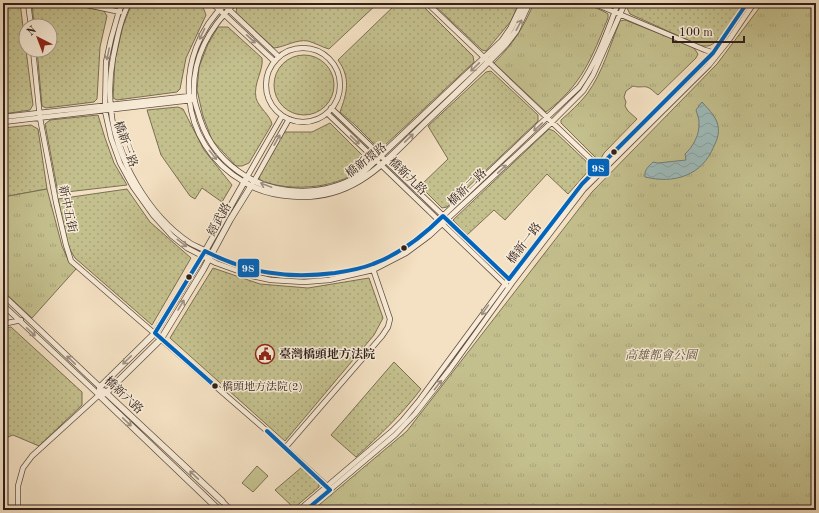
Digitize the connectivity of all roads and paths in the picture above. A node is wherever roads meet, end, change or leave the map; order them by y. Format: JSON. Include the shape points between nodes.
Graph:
{"nodes":[{"id":1,"x":28,"y":3,"type":"edge"},
{"id":2,"x":79,"y":3,"type":"edge"},
{"id":3,"x":123,"y":3,"type":"edge"},
{"id":4,"x":129,"y":3,"type":"edge"},
{"id":5,"x":212,"y":3,"type":"edge"},
{"id":6,"x":235,"y":3,"type":"edge"},
{"id":7,"x":426,"y":3,"type":"edge"},
{"id":8,"x":524,"y":3,"type":"edge"},
{"id":9,"x":529,"y":3,"type":"edge"},
{"id":10,"x":593,"y":3,"type":"edge"},
{"id":11,"x":618,"y":3,"type":"edge"},
{"id":12,"x":625,"y":3,"type":"edge"},
{"id":13,"x":747,"y":3,"type":"edge"},
{"id":14,"x":754,"y":3,"type":"edge"},
{"id":15,"x":224,"y":4,"type":"edge"},
{"id":16,"x":219,"y":10,"type":"junction"},
{"id":17,"x":228,"y":10,"type":"junction"},
{"id":18,"x":122,"y":12,"type":"junction"},
{"id":19,"x":615,"y":12,"type":"junction"},
{"id":20,"x":224,"y":14,"type":"junction"},
{"id":21,"x":621,"y":14,"type":"junction"},
{"id":22,"x":30,"y":18,"type":"edge"},
{"id":23,"x":716,"y":53,"type":"junction"},
{"id":24,"x":279,"y":57,"type":"junction"},
{"id":25,"x":34,"y":58,"type":"edge"},
{"id":26,"x":487,"y":60,"type":"junction"},
{"id":27,"x":274,"y":61,"type":"junction"},
{"id":28,"x":194,"y":97,"type":"junction"},
{"id":29,"x":189,"y":98,"type":"junction"},
{"id":30,"x":108,"y":108,"type":"junction"},
{"id":31,"x":331,"y":108,"type":"junction"},
{"id":32,"x":327,"y":113,"type":"junction"},
{"id":33,"x":40,"y":116,"type":"junction"},
{"id":34,"x":282,"y":116,"type":"junction"},
{"id":35,"x":3,"y":117,"type":"edge"},
{"id":36,"x":547,"y":118,"type":"junction"},
{"id":37,"x":289,"y":119,"type":"junction"},
{"id":38,"x":3,"y":122,"type":"edge"},
{"id":39,"x":552,"y":122,"type":"junction"},
{"id":40,"x":381,"y":160,"type":"junction"},
{"id":41,"x":601,"y":169,"type":"junction"},
{"id":42,"x":246,"y":180,"type":"junction"},
{"id":43,"x":252,"y":183,"type":"junction"},
{"id":44,"x":443,"y":216,"type":"junction"},
{"id":45,"x":447,"y":220,"type":"junction"},
{"id":46,"x":441,"y":222,"type":"junction"},
{"id":47,"x":204,"y":253,"type":"junction"},
{"id":48,"x":210,"y":257,"type":"junction"},
{"id":49,"x":372,"y":267,"type":"junction"},
{"id":50,"x":510,"y":281,"type":"junction"},
{"id":51,"x":507,"y":286,"type":"junction"},
{"id":52,"x":3,"y":295,"type":"edge"},
{"id":53,"x":3,"y":305,"type":"edge"},
{"id":54,"x":25,"y":316,"type":"junction"},
{"id":55,"x":20,"y":321,"type":"junction"},
{"id":56,"x":3,"y":324,"type":"edge"},
{"id":57,"x":155,"y":333,"type":"junction"},
{"id":58,"x":161,"y":339,"type":"junction"},
{"id":59,"x":100,"y":387,"type":"junction"},
{"id":60,"x":106,"y":393,"type":"junction"},
{"id":61,"x":98,"y":395,"type":"junction"},
{"id":62,"x":285,"y":448,"type":"junction"},
{"id":63,"x":329,"y":488,"type":"junction"},
{"id":64,"x":222,"y":501,"type":"joint"},
{"id":65,"x":218,"y":508,"type":"edge"},
{"id":66,"x":18,"y":510,"type":"edge"},
{"id":67,"x":231,"y":510,"type":"edge"},
{"id":68,"x":299,"y":510,"type":"edge"},
{"id":69,"x":306,"y":510,"type":"edge"}],
"edges":[{"from":1,"to":22,"type":"street"},
{"from":2,"to":18,"type":"street"},
{"from":3,"to":18,"type":"street","name":"橋新三路"},
{"from":4,"to":18,"type":"street","name":"橋新三路"},
{"from":5,"to":16,"type":"street"},
{"from":6,"to":17,"type":"street","name":"橋新環路"},
{"from":7,"to":26,"type":"street"},
{"from":8,"to":26,"type":"street","name":"橋新環路","via":[[511,28]]},
{"from":26,"to":9,"type":"street","name":"橋新環路","one_way":true,"via":[[506,44],[516,31]]},
{"from":10,"to":19,"type":"street"},
{"from":11,"to":19,"type":"street","name":"橋新二路"},
{"from":12,"to":21,"type":"street","name":"橋新二路"},
{"from":13,"to":23,"type":"street","name":"橋新一路"},
{"from":14,"to":23,"type":"street","name":"橋新一路"},
{"from":15,"to":16,"type":"street","name":"橋新環路"},
{"from":15,"to":17,"type":"street"},
{"from":16,"to":20,"type":"street"},
{"from":16,"to":29,"type":"street","name":"橋新環路","one_way":true,"via":[[202,32],[190,64]]},
{"from":17,"to":20,"type":"street","name":"橋新環路"},
{"from":17,"to":24,"type":"street"},
{"from":18,"to":30,"type":"street","name":"橋新三路","via":[[111,39],[106,62]]},
{"from":19,"to":21,"type":"street"},
{"from":19,"to":36,"type":"street","name":"橋新二路","via":[[588,75],[577,90]]},
{"from":20,"to":27,"type":"street","one_way":true},
{"from":20,"to":28,"type":"street","name":"橋新環路","via":[[207,37],[198,57]]},
{"from":21,"to":23,"type":"street"},
{"from":21,"to":39,"type":"street","name":"橋新二路","via":[[594,75]]},
{"from":23,"to":41,"type":"street","name":"橋新一路"},
{"from":24,"to":27,"type":"street"},
{"from":24,"to":31,"type":"street","via":[[298,48],[313,49],[327,56],[336,68],[340,84]]},
{"from":25,"to":33,"type":"street","name":"新中五街"},
{"from":26,"to":36,"type":"street"},
{"from":26,"to":40,"type":"street","name":"橋新環路"},
{"from":27,"to":34,"type":"street","via":[[266,86],[267,95],[270,103]]},
{"from":28,"to":29,"type":"street"},
{"from":28,"to":42,"type":"street","name":"橋新環路","via":[[206,136]]},
{"from":29,"to":30,"type":"street"},
{"from":29,"to":42,"type":"street","name":"橋新環路","one_way":true,"via":[[197,129],[212,154],[231,173]]},
{"from":30,"to":33,"type":"street"},
{"from":30,"to":47,"type":"street","name":"橋新三路","via":[[125,161],[139,188],[174,231]]},
{"from":31,"to":32,"type":"street"},
{"from":31,"to":40,"type":"street","name":"橋新九路"},
{"from":32,"to":37,"type":"street","via":[[305,122]]},
{"from":32,"to":40,"type":"street","name":"橋新九路","one_way":true},
{"from":33,"to":35,"type":"street"},
{"from":33,"to":38,"type":"street"},
{"from":33,"to":57,"type":"street","name":"新中五街","via":[[56,202],[71,261]]},
{"from":34,"to":37,"type":"street"},
{"from":34,"to":42,"type":"street","name":"經武路"},
{"from":36,"to":39,"type":"street"},
{"from":36,"to":44,"type":"street","name":"橋新二路","one_way":true},
{"from":43,"to":37,"type":"street","name":"經武路","one_way":true},
{"from":39,"to":41,"type":"street"},
{"from":45,"to":39,"type":"street","name":"橋新二路","one_way":true},
{"from":40,"to":43,"type":"street","name":"橋新環路","via":[[364,179],[328,195],[284,196],[270,193]]},
{"from":40,"to":44,"type":"street","name":"橋新九路"},
{"from":40,"to":46,"type":"street","name":"橋新九路"},
{"from":41,"to":50,"type":"street","name":"橋新一路","via":[[580,187]]},
{"from":42,"to":43,"type":"street","name":"橋新環路"},
{"from":42,"to":47,"type":"street","name":"經武路"},
{"from":43,"to":48,"type":"street","name":"經武路"},
{"from":44,"to":45,"type":"street","name":"橋新九路"},
{"from":44,"to":46,"type":"street","name":"橋新二路"},
{"from":45,"to":46,"type":"street","name":"橋新二路"},
{"from":45,"to":50,"type":"street","name":"橋新九路"},
{"from":46,"to":49,"type":"street","name":"橋新二路"},
{"from":46,"to":51,"type":"street","name":"橋新九路"},
{"from":47,"to":48,"type":"street","name":"橋新二路"},
{"from":47,"to":57,"type":"street","name":"經武路"},
{"from":48,"to":49,"type":"street","name":"橋新二路","via":[[252,276],[304,282],[329,280]]},
{"from":58,"to":48,"type":"street","name":"經武路","one_way":true},
{"from":49,"to":62,"type":"street","via":[[390,318],[388,327]]},
{"from":50,"to":51,"type":"street","name":"橋新一路"},
{"from":51,"to":63,"type":"street","name":"橋新一路","via":[[450,369],[407,423]]},
{"from":52,"to":54,"type":"street","name":"橋新六路"},
{"from":53,"to":55,"type":"street","name":"橋新六路"},
{"from":54,"to":55,"type":"street"},
{"from":59,"to":54,"type":"street","name":"橋新六路","one_way":true},
{"from":55,"to":56,"type":"street"},
{"from":55,"to":61,"type":"street","name":"橋新六路","one_way":true},
{"from":57,"to":58,"type":"street","name":"新中五街"},
{"from":57,"to":59,"type":"street","name":"經武路","one_way":true},
{"from":58,"to":60,"type":"street","name":"經武路"},
{"from":58,"to":62,"type":"street"},
{"from":59,"to":60,"type":"street","name":"橋新六路"},
{"from":59,"to":61,"type":"street"},
{"from":60,"to":61,"type":"street"},
{"from":64,"to":60,"type":"street","name":"橋新六路","one_way":true},
{"from":61,"to":65,"type":"street","name":"橋新六路","one_way":true},
{"from":61,"to":66,"type":"street","via":[[32,456],[23,468],[18,486]]},
{"from":62,"to":63,"type":"street"},
{"from":63,"to":68,"type":"street","name":"橋新一路"},
{"from":63,"to":69,"type":"street","name":"橋新一路"},
{"from":64,"to":67,"type":"street","name":"橋新六路"}]}
